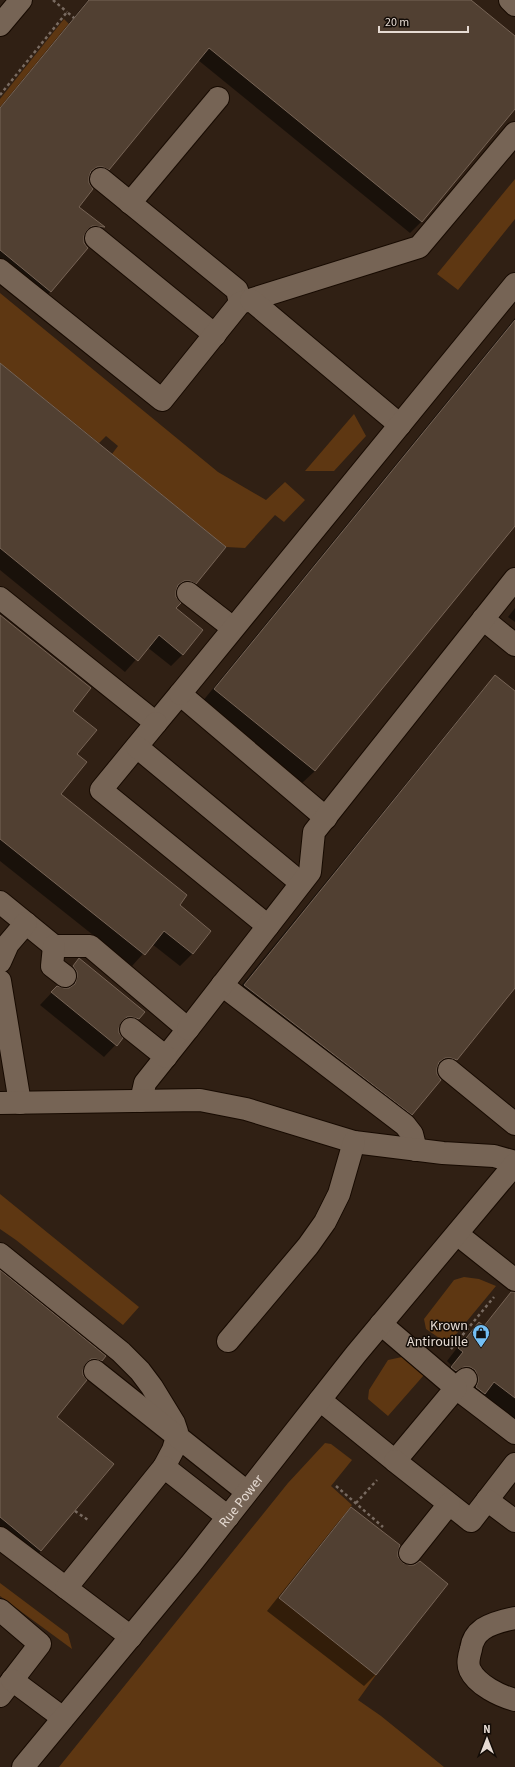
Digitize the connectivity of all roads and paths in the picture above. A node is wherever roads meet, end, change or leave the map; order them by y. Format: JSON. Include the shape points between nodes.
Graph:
{"nodes":[{"id":1,"x":20,"y":0,"type":"edge"},
{"id":2,"x":53,"y":0,"type":"edge"},
{"id":3,"x":510,"y":0,"type":"edge"},
{"id":4,"x":515,"y":4,"type":"edge"},
{"id":5,"x":66,"y":12,"type":"junction"},
{"id":6,"x":74,"y":18,"type":"dead end"},
{"id":7,"x":0,"y":25,"type":"edge"},
{"id":8,"x":0,"y":95,"type":"edge"},
{"id":9,"x":218,"y":98,"type":"dead end"},
{"id":10,"x":515,"y":133,"type":"edge"},
{"id":11,"x":101,"y":179,"type":"dead end"},
{"id":12,"x":130,"y":203,"type":"junction"},
{"id":13,"x":96,"y":238,"type":"dead end"},
{"id":14,"x":0,"y":270,"type":"edge"},
{"id":15,"x":515,"y":284,"type":"edge"},
{"id":16,"x":245,"y":301,"type":"junction"},
{"id":17,"x":215,"y":335,"type":"junction"},
{"id":18,"x":400,"y":425,"type":"junction"},
{"id":19,"x":515,"y":579,"type":"edge"},
{"id":20,"x":188,"y":593,"type":"dead end"},
{"id":21,"x":0,"y":598,"type":"edge"},
{"id":22,"x":484,"y":619,"type":"junction"},
{"id":23,"x":233,"y":628,"type":"junction"},
{"id":24,"x":515,"y":645,"type":"edge"},
{"id":25,"x":180,"y":694,"type":"junction"},
{"id":26,"x":156,"y":723,"type":"junction"},
{"id":27,"x":137,"y":747,"type":"junction"},
{"id":28,"x":326,"y":818,"type":"junction"},
{"id":29,"x":301,"y":883,"type":"junction"},
{"id":30,"x":0,"y":902,"type":"edge"},
{"id":31,"x":26,"y":923,"type":"junction"},
{"id":32,"x":268,"y":926,"type":"junction"},
{"id":33,"x":54,"y":946,"type":"junction"},
{"id":34,"x":0,"y":962,"type":"edge"},
{"id":35,"x":65,"y":976,"type":"dead end"},
{"id":36,"x":0,"y":981,"type":"edge"},
{"id":37,"x":222,"y":984,"type":"junction"},
{"id":38,"x":131,"y":1029,"type":"dead end"},
{"id":39,"x":188,"y":1029,"type":"junction"},
{"id":40,"x":166,"y":1057,"type":"junction"},
{"id":41,"x":7,"y":1063,"type":"edge"},
{"id":42,"x":449,"y":1070,"type":"dead end"},
{"id":43,"x":141,"y":1101,"type":"junction"},
{"id":44,"x":10,"y":1103,"type":"edge"},
{"id":45,"x":515,"y":1124,"type":"edge"},
{"id":46,"x":354,"y":1142,"type":"junction"},
{"id":47,"x":416,"y":1150,"type":"junction"},
{"id":48,"x":515,"y":1163,"type":"edge"},
{"id":49,"x":457,"y":1234,"type":"junction"},
{"id":50,"x":0,"y":1254,"type":"edge"},
{"id":51,"x":515,"y":1280,"type":"edge"},
{"id":52,"x":496,"y":1295,"type":"dead end"},
{"id":53,"x":381,"y":1324,"type":"junction"},
{"id":54,"x":464,"y":1333,"type":"junction"},
{"id":55,"x":468,"y":1336,"type":"dead end"},
{"id":56,"x":228,"y":1341,"type":"dead end"},
{"id":57,"x":450,"y":1350,"type":"dead end"},
{"id":58,"x":94,"y":1371,"type":"dead end"},
{"id":59,"x":461,"y":1383,"type":"junction"},
{"id":60,"x":320,"y":1400,"type":"junction"},
{"id":61,"x":512,"y":1425,"type":"edge"},
{"id":62,"x":177,"y":1437,"type":"junction"},
{"id":63,"x":395,"y":1461,"type":"junction"},
{"id":64,"x":515,"y":1464,"type":"edge"},
{"id":65,"x":164,"y":1467,"type":"junction"},
{"id":66,"x":336,"y":1486,"type":"dead end"},
{"id":67,"x":247,"y":1492,"type":"junction"},
{"id":68,"x":487,"y":1500,"type":"junction"},
{"id":69,"x":449,"y":1504,"type":"junction"},
{"id":70,"x":366,"y":1512,"type":"junction"},
{"id":71,"x":362,"y":1516,"type":"dead end"},
{"id":72,"x":228,"y":1517,"type":"junction"},
{"id":73,"x":515,"y":1521,"type":"edge"},
{"id":74,"x":383,"y":1527,"type":"dead end"},
{"id":75,"x":0,"y":1538,"type":"edge"},
{"id":76,"x":410,"y":1553,"type":"dead end"},
{"id":77,"x":66,"y":1588,"type":"junction"},
{"id":78,"x":0,"y":1610,"type":"edge"},
{"id":79,"x":515,"y":1618,"type":"edge"},
{"id":80,"x":131,"y":1637,"type":"junction"},
{"id":81,"x":6,"y":1688,"type":"edge"},
{"id":82,"x":515,"y":1700,"type":"edge"},
{"id":83,"x":63,"y":1718,"type":"junction"},
{"id":84,"x":23,"y":1767,"type":"edge"}],
"edges":[{"from":1,"to":7,"type":"street"},
{"from":2,"to":5,"type":"path"},
{"from":3,"to":4,"type":"street"},
{"from":5,"to":6,"type":"path"},
{"from":5,"to":8,"type":"path"},
{"from":9,"to":12,"type":"street"},
{"from":10,"to":16,"type":"street","via":[[419,247]]},
{"from":11,"to":12,"type":"street"},
{"from":12,"to":16,"type":"street","via":[[237,290]]},
{"from":13,"to":17,"type":"street"},
{"from":14,"to":17,"type":"street","via":[[162,400]]},
{"from":15,"to":18,"type":"street"},
{"from":16,"to":17,"type":"street"},
{"from":16,"to":18,"type":"street"},
{"from":18,"to":23,"type":"street"},
{"from":19,"to":22,"type":"street"},
{"from":20,"to":23,"type":"street"},
{"from":21,"to":26,"type":"street"},
{"from":22,"to":24,"type":"street"},
{"from":22,"to":28,"type":"street"},
{"from":23,"to":25,"type":"street"},
{"from":25,"to":26,"type":"street"},
{"from":25,"to":28,"type":"street"},
{"from":26,"to":27,"type":"street"},
{"from":27,"to":29,"type":"street"},
{"from":27,"to":32,"type":"street","via":[[101,790]]},
{"from":28,"to":29,"type":"street","via":[[314,832],[310,872]]},
{"from":29,"to":32,"type":"street"},
{"from":30,"to":31,"type":"street"},
{"from":31,"to":33,"type":"street"},
{"from":31,"to":34,"type":"street","via":[[8,944]]},
{"from":32,"to":37,"type":"street"},
{"from":33,"to":35,"type":"street","via":[[52,966]]},
{"from":33,"to":39,"type":"street","via":[[90,946]]},
{"from":36,"to":41,"type":"street"},
{"from":37,"to":39,"type":"street"},
{"from":37,"to":47,"type":"street","via":[[405,1126],[412,1134]]},
{"from":38,"to":40,"type":"street"},
{"from":39,"to":40,"type":"street"},
{"from":40,"to":43,"type":"street","via":[[145,1084]]},
{"from":41,"to":44,"type":"street"},
{"from":42,"to":45,"type":"street"},
{"from":43,"to":44,"type":"street"},
{"from":43,"to":46,"type":"street","via":[[200,1100],[246,1109]]},
{"from":46,"to":47,"type":"street"},
{"from":46,"to":56,"type":"street","via":[[339,1194],[325,1222]]},
{"from":47,"to":48,"type":"street","via":[[494,1156]]},
{"from":48,"to":49,"type":"street","name":"Rue Power"},
{"from":49,"to":51,"type":"street"},
{"from":49,"to":53,"type":"street","name":"Rue Power"},
{"from":50,"to":62,"type":"street","via":[[121,1352],[140,1371],[174,1423]]},
{"from":52,"to":54,"type":"path"},
{"from":53,"to":59,"type":"street"},
{"from":53,"to":60,"type":"street","name":"Rue Power"},
{"from":54,"to":55,"type":"path"},
{"from":54,"to":57,"type":"path"},
{"from":58,"to":62,"type":"street"},
{"from":59,"to":61,"type":"street"},
{"from":59,"to":63,"type":"street"},
{"from":60,"to":63,"type":"street"},
{"from":60,"to":67,"type":"street","name":"Rue Power"},
{"from":62,"to":65,"type":"street"},
{"from":62,"to":67,"type":"street"},
{"from":63,"to":69,"type":"street"},
{"from":64,"to":68,"type":"street"},
{"from":65,"to":72,"type":"street"},
{"from":65,"to":77,"type":"street"},
{"from":66,"to":70,"type":"path"},
{"from":67,"to":72,"type":"street","name":"Rue Power"},
{"from":68,"to":69,"type":"street","via":[[471,1521]]},
{"from":68,"to":73,"type":"street"},
{"from":69,"to":76,"type":"street"},
{"from":70,"to":71,"type":"path"},
{"from":70,"to":74,"type":"path"},
{"from":72,"to":80,"type":"street","name":"Rue Power"},
{"from":75,"to":77,"type":"street"},
{"from":77,"to":80,"type":"street"},
{"from":78,"to":81,"type":"street","via":[[40,1644]]},
{"from":79,"to":82,"type":"street","via":[[484,1628],[476,1635],[469,1659],[470,1670],[477,1680],[493,1691]]},
{"from":80,"to":83,"type":"street","name":"Rue Power"},
{"from":81,"to":83,"type":"street"},
{"from":83,"to":84,"type":"street","name":"Rue Power"}]}
